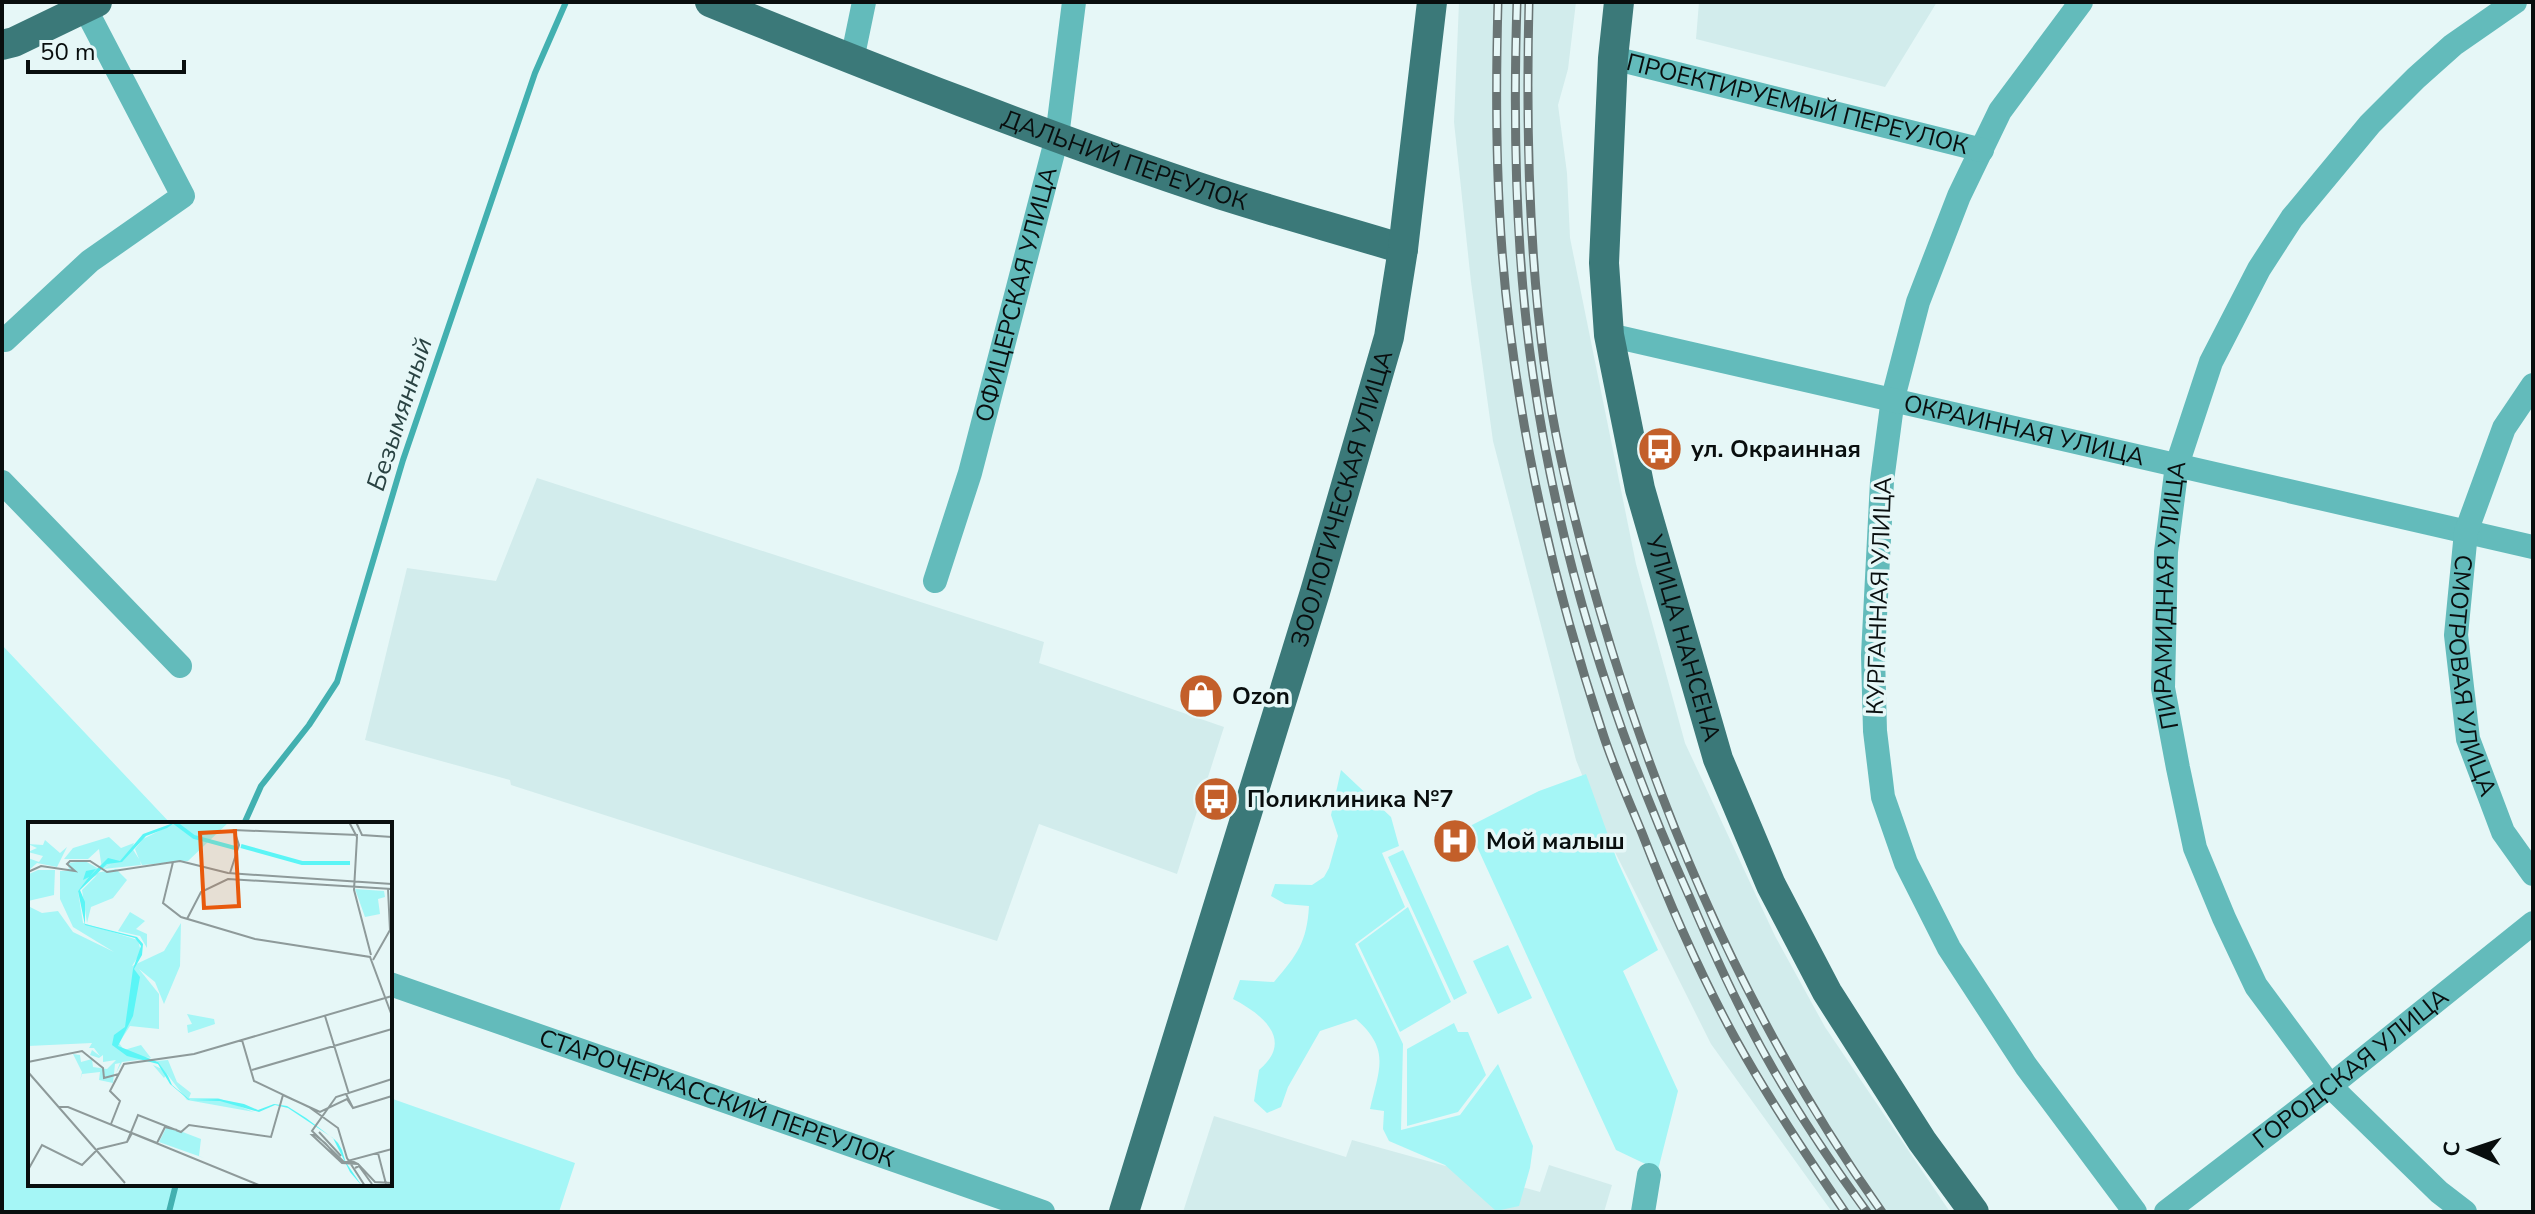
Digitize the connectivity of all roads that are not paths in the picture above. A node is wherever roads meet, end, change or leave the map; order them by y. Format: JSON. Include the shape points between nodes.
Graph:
{"nodes":[{"id":1,"x":710,"y":2,"type":"edge"},
{"id":2,"x":864,"y":2,"type":"edge"},
{"id":3,"x":1074,"y":2,"type":"edge"},
{"id":4,"x":1432,"y":2,"type":"edge"},
{"id":5,"x":1619,"y":2,"type":"edge"},
{"id":6,"x":2081,"y":2,"type":"edge"},
{"id":7,"x":2515,"y":2,"type":"edge"},
{"id":8,"x":91,"y":5,"type":"edge"},
{"id":9,"x":2,"y":45,"type":"edge"},
{"id":10,"x":1613,"y":58,"type":"junction"},
{"id":11,"x":852,"y":60,"type":"junction"},
{"id":12,"x":1057,"y":137,"type":"junction"},
{"id":13,"x":1982,"y":150,"type":"junction"},
{"id":14,"x":1403,"y":249,"type":"junction"},
{"id":15,"x":1609,"y":335,"type":"junction"},
{"id":16,"x":5,"y":340,"type":"dead end"},
{"id":17,"x":2533,"y":385,"type":"edge"},
{"id":18,"x":1893,"y":398,"type":"junction"},
{"id":19,"x":2177,"y":465,"type":"junction"},
{"id":20,"x":2,"y":482,"type":"edge"},
{"id":21,"x":2466,"y":532,"type":"junction"},
{"id":22,"x":2533,"y":547,"type":"edge"},
{"id":23,"x":935,"y":581,"type":"dead end"},
{"id":24,"x":180,"y":666,"type":"dead end"},
{"id":25,"x":2533,"y":874,"type":"edge"},
{"id":26,"x":2533,"y":923,"type":"edge"},
{"id":27,"x":392,"y":985,"type":"edge"},
{"id":28,"x":2330,"y":1086,"type":"junction"},
{"id":29,"x":1649,"y":1175,"type":"dead end"},
{"id":30,"x":1043,"y":1212,"type":"edge"},
{"id":31,"x":1124,"y":1212,"type":"edge"},
{"id":32,"x":1643,"y":1212,"type":"edge"},
{"id":33,"x":1974,"y":1212,"type":"edge"},
{"id":34,"x":2135,"y":1212,"type":"edge"},
{"id":35,"x":2166,"y":1212,"type":"edge"},
{"id":36,"x":2465,"y":1212,"type":"edge"}],
"edges":[{"from":1,"to":11,"type":"main road","name":"ДАЛЬНИЙ ПЕРЕУЛОК"},
{"from":2,"to":11,"type":"street"},
{"from":3,"to":12,"type":"street","name":"ОФИЦЕРСКАЯ УЛИЦА"},
{"from":4,"to":14,"type":"main road","name":"ЗООЛОГИЧЕСКАЯ УЛИЦА"},
{"from":5,"to":10,"type":"main road","name":"УЛИЦА НАНСЕНА"},
{"from":6,"to":13,"type":"street","name":"КУРГАННАЯ УЛИЦА","via":[[2000,111]]},
{"from":7,"to":19,"type":"street","name":"ПИРАМИДНАЯ УЛИЦА","via":[[2416,78],[2292,218],[2211,362]]},
{"from":8,"to":9,"type":"main road"},
{"from":8,"to":16,"type":"street","via":[[183,196],[90,261]]},
{"from":10,"to":13,"type":"street","name":"ПРОЕКТИРУЕМЫЙ ПЕРЕУЛОК"},
{"from":10,"to":15,"type":"main road","name":"УЛИЦА НАНСЕНА","via":[[1604,263]]},
{"from":11,"to":12,"type":"main road","name":"ДАЛЬНИЙ ПЕРЕУЛОК"},
{"from":12,"to":14,"type":"main road","name":"ДАЛЬНИЙ ПЕРЕУЛОК","via":[[1218,194]]},
{"from":12,"to":23,"type":"street","name":"ОФИЦЕРСКАЯ УЛИЦА","via":[[970,473]]},
{"from":13,"to":18,"type":"street","name":"КУРГАННАЯ УЛИЦА","via":[[1918,302]]},
{"from":14,"to":31,"type":"main road","name":"ЗООЛОГИЧЕСКАЯ УЛИЦА","via":[[1389,337],[1360,442]]},
{"from":15,"to":18,"type":"street","name":"ОКРАИННАЯ УЛИЦА"},
{"from":15,"to":33,"type":"main road","name":"УЛИЦА НАНСЕНА","via":[[1640,489],[1718,759],[1771,885],[1827,992]]},
{"from":17,"to":21,"type":"street","name":"СМОТРОВАЯ УЛИЦА","via":[[2504,428]]},
{"from":18,"to":19,"type":"street","name":"ОКРАИННАЯ УЛИЦА"},
{"from":18,"to":34,"type":"street","name":"КУРГАННАЯ УЛИЦА","via":[[1882,481],[1873,655],[1883,797],[1906,863],[1949,948],[2026,1066]]},
{"from":19,"to":21,"type":"street","name":"ОКРАИННАЯ УЛИЦА"},
{"from":19,"to":28,"type":"street","name":"ПИРАМИДНАЯ УЛИЦА","via":[[2166,552],[2163,688],[2195,848],[2256,986]]},
{"from":20,"to":24,"type":"street"},
{"from":21,"to":22,"type":"street","name":"ОКРАИННАЯ УЛИЦА"},
{"from":21,"to":25,"type":"street","name":"СМОТРОВАЯ УЛИЦА","via":[[2456,635],[2468,739],[2503,832]]},
{"from":26,"to":28,"type":"street","name":"ГОРОДСКАЯ УЛИЦА"},
{"from":27,"to":30,"type":"street","name":"СТАРОЧЕРКАССКИЙ ПЕРЕУЛОК"},
{"from":28,"to":35,"type":"street","name":"ГОРОДСКАЯ УЛИЦА"},
{"from":28,"to":36,"type":"street","name":"ПИРАМИДНАЯ УЛИЦА"},
{"from":29,"to":32,"type":"street"}]}
